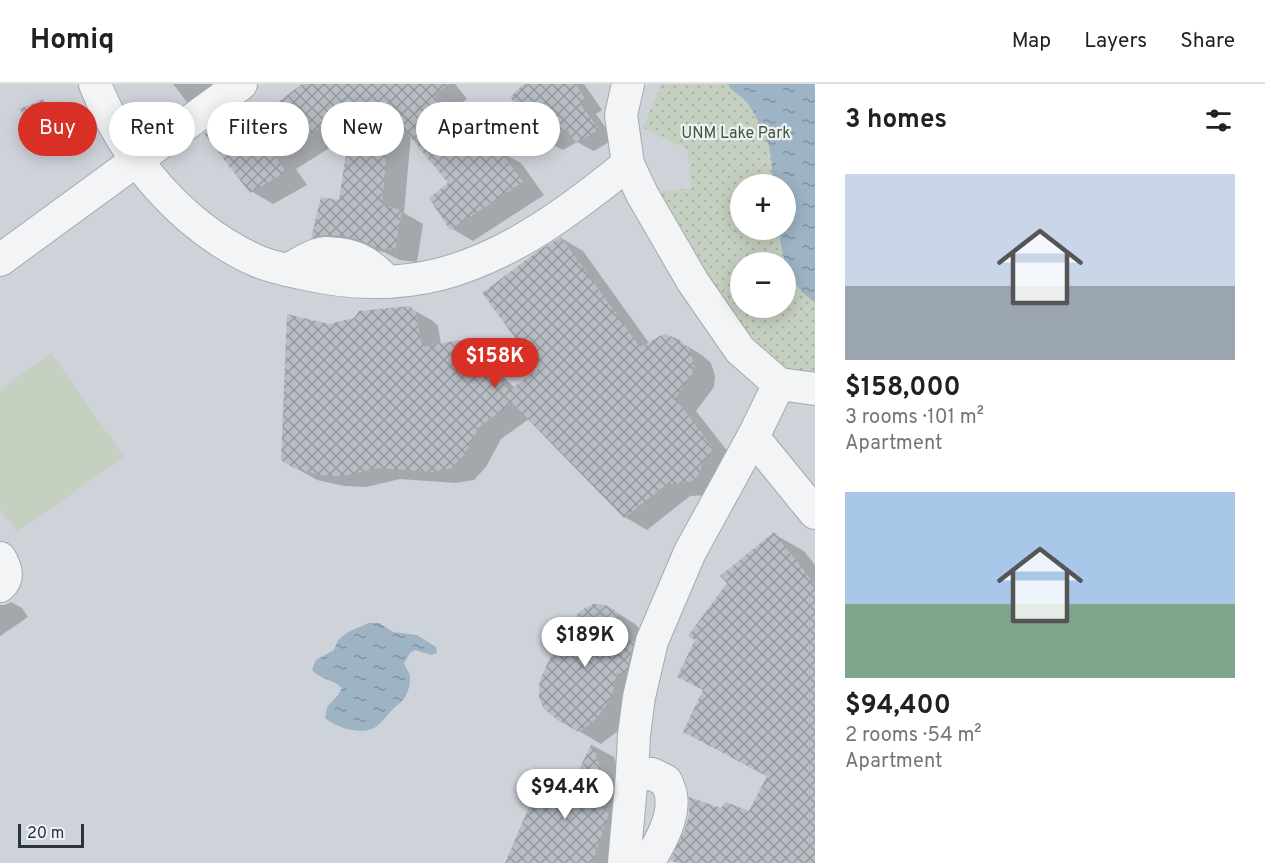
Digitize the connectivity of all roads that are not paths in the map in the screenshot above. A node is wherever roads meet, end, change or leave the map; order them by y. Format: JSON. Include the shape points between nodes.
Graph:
{"nodes":[{"id":1,"x":95,"y":84,"type":"edge"},
{"id":2,"x":241,"y":84,"type":"edge"},
{"id":3,"x":628,"y":84,"type":"edge"},
{"id":4,"x":136,"y":161,"type":"junction"},
{"id":5,"x":628,"y":164,"type":"junction"},
{"id":6,"x":0,"y":260,"type":"edge"},
{"id":7,"x":779,"y":384,"type":"junction"},
{"id":8,"x":815,"y":389,"type":"edge"},
{"id":9,"x":753,"y":437,"type":"junction"},
{"id":10,"x":815,"y":513,"type":"edge"},
{"id":11,"x":0,"y":558,"type":"edge"},
{"id":12,"x":0,"y":586,"type":"edge"},
{"id":13,"x":632,"y":774,"type":"junction"},
{"id":14,"x":624,"y":863,"type":"edge"},
{"id":15,"x":648,"y":863,"type":"edge"}],
"edges":[{"from":1,"to":4,"type":"lane"},
{"from":2,"to":4,"type":"lane"},
{"from":3,"to":5,"type":"lane","via":[[621,115]]},
{"from":4,"to":5,"type":"lane","via":[[190,217],[223,242],[258,261],[323,278],[363,283],[403,281],[442,273],[510,247],[572,208]]},
{"from":4,"to":6,"type":"lane"},
{"from":5,"to":7,"type":"lane","via":[[693,282],[740,350]]},
{"from":7,"to":8,"type":"lane"},
{"from":7,"to":9,"type":"lane"},
{"from":9,"to":10,"type":"lane"},
{"from":9,"to":13,"type":"lane","via":[[690,552],[652,641],[639,697]]},
{"from":11,"to":12,"type":"lane","via":[[6,577]]},
{"from":13,"to":14,"type":"lane"},
{"from":13,"to":15,"type":"lane","via":[[659,777],[666,781],[671,794],[667,824]]}]}
